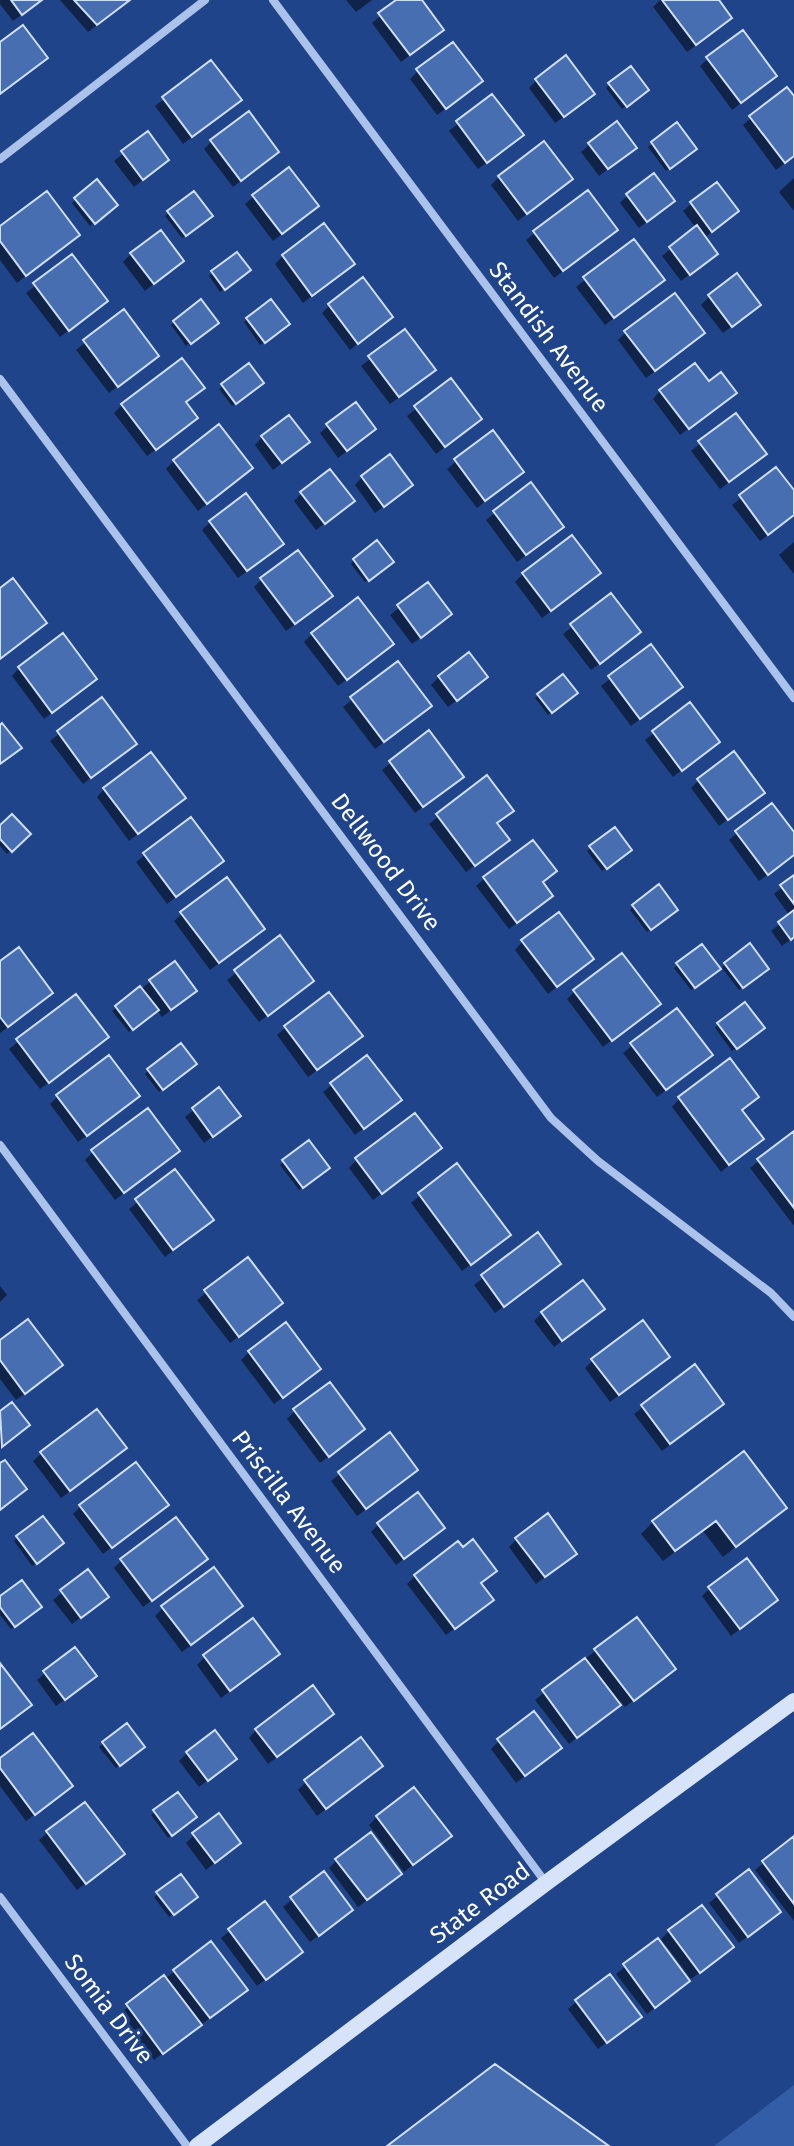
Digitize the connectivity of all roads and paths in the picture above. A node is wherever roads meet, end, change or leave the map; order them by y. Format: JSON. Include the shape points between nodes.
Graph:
{"nodes":[{"id":1,"x":205,"y":0,"type":"edge"},
{"id":2,"x":273,"y":0,"type":"edge"},
{"id":3,"x":0,"y":159,"type":"edge"},
{"id":4,"x":0,"y":379,"type":"edge"},
{"id":5,"x":794,"y":698,"type":"edge"},
{"id":6,"x":0,"y":1145,"type":"edge"},
{"id":7,"x":794,"y":1317,"type":"edge"},
{"id":8,"x":794,"y":1701,"type":"edge"},
{"id":9,"x":546,"y":1883,"type":"junction"},
{"id":10,"x":0,"y":1897,"type":"edge"},
{"id":11,"x":187,"y":2146,"type":"edge"},
{"id":12,"x":197,"y":2146,"type":"edge"}],
"edges":[{"from":1,"to":3,"type":"street"},
{"from":2,"to":5,"type":"street","name":"Standish Avenue"},
{"from":4,"to":7,"type":"street","name":"Dellwood Drive","via":[[551,1118]]},
{"from":6,"to":9,"type":"street","name":"Priscilla Avenue"},
{"from":8,"to":9,"type":"main road","name":"State Road"},
{"from":9,"to":12,"type":"main road","name":"State Road"},
{"from":10,"to":11,"type":"street","name":"Somia Drive"}]}
